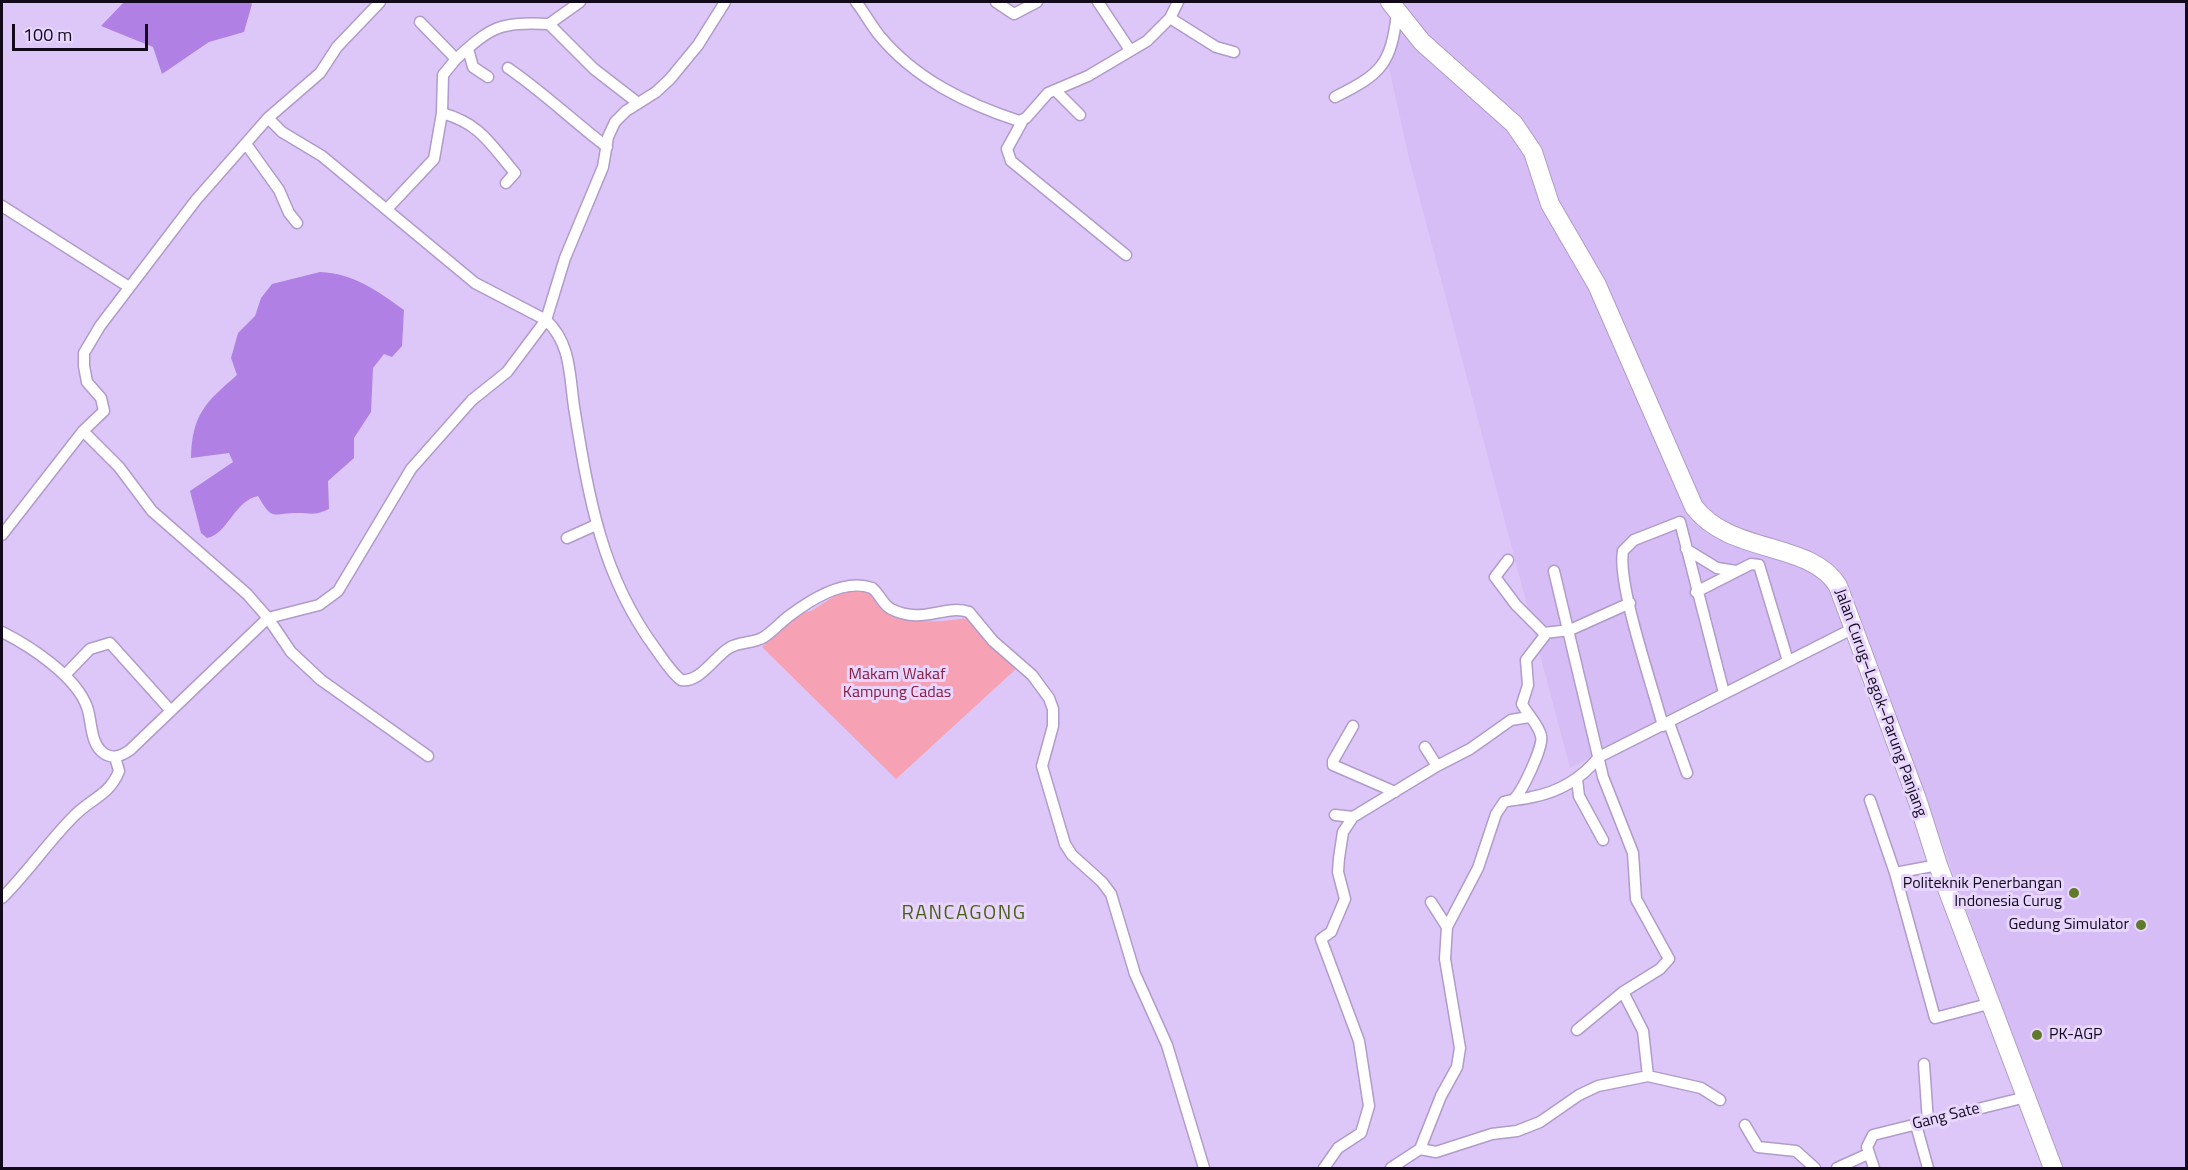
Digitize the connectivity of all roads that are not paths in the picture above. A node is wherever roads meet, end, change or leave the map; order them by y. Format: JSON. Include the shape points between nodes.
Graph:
{"nodes":[{"id":1,"x":380,"y":2,"type":"edge"},
{"id":2,"x":580,"y":2,"type":"edge"},
{"id":3,"x":726,"y":2,"type":"edge"},
{"id":4,"x":856,"y":2,"type":"edge"},
{"id":5,"x":996,"y":2,"type":"edge"},
{"id":6,"x":1037,"y":2,"type":"edge"},
{"id":7,"x":1098,"y":2,"type":"edge"},
{"id":8,"x":1178,"y":2,"type":"edge"},
{"id":9,"x":1393,"y":7,"type":"edge"},
{"id":10,"x":1170,"y":18,"type":"junction"},
{"id":11,"x":420,"y":21,"type":"dead end"},
{"id":12,"x":549,"y":24,"type":"junction"},
{"id":13,"x":468,"y":49,"type":"junction"},
{"id":14,"x":1130,"y":50,"type":"junction"},
{"id":15,"x":1234,"y":52,"type":"dead end"},
{"id":16,"x":456,"y":59,"type":"junction"},
{"id":17,"x":508,"y":68,"type":"dead end"},
{"id":18,"x":488,"y":77,"type":"dead end"},
{"id":19,"x":1056,"y":91,"type":"junction"},
{"id":20,"x":1335,"y":97,"type":"dead end"},
{"id":21,"x":638,"y":103,"type":"junction"},
{"id":22,"x":442,"y":113,"type":"junction"},
{"id":23,"x":1080,"y":115,"type":"dead end"},
{"id":24,"x":268,"y":118,"type":"junction"},
{"id":25,"x":1023,"y":120,"type":"junction"},
{"id":26,"x":246,"y":144,"type":"junction"},
{"id":27,"x":607,"y":147,"type":"junction"},
{"id":28,"x":506,"y":183,"type":"dead end"},
{"id":29,"x":2,"y":206,"type":"edge"},
{"id":30,"x":387,"y":209,"type":"junction"},
{"id":31,"x":297,"y":223,"type":"dead end"},
{"id":32,"x":1126,"y":255,"type":"dead end"},
{"id":33,"x":129,"y":286,"type":"junction"},
{"id":34,"x":546,"y":320,"type":"junction"},
{"id":35,"x":83,"y":431,"type":"junction"},
{"id":36,"x":596,"y":525,"type":"junction"},
{"id":37,"x":2,"y":535,"type":"edge"},
{"id":38,"x":567,"y":538,"type":"dead end"},
{"id":39,"x":1686,"y":549,"type":"junction"},
{"id":40,"x":1508,"y":560,"type":"dead end"},
{"id":41,"x":1554,"y":571,"type":"dead end"},
{"id":42,"x":1737,"y":571,"type":"junction"},
{"id":43,"x":1696,"y":592,"type":"junction"},
{"id":44,"x":1630,"y":603,"type":"junction"},
{"id":45,"x":268,"y":618,"type":"junction"},
{"id":46,"x":1854,"y":628,"type":"junction"},
{"id":47,"x":1570,"y":630,"type":"junction"},
{"id":48,"x":2,"y":632,"type":"edge"},
{"id":49,"x":1546,"y":633,"type":"junction"},
{"id":50,"x":1788,"y":661,"type":"junction"},
{"id":51,"x":65,"y":675,"type":"junction"},
{"id":52,"x":1724,"y":693,"type":"junction"},
{"id":53,"x":171,"y":711,"type":"junction"},
{"id":54,"x":1529,"y":717,"type":"junction"},
{"id":55,"x":1666,"y":724,"type":"junction"},
{"id":56,"x":1353,"y":726,"type":"dead end"},
{"id":57,"x":1425,"y":747,"type":"dead end"},
{"id":58,"x":428,"y":756,"type":"dead end"},
{"id":59,"x":115,"y":757,"type":"junction"},
{"id":60,"x":1599,"y":757,"type":"junction"},
{"id":61,"x":1437,"y":766,"type":"junction"},
{"id":62,"x":1687,"y":773,"type":"dead end"},
{"id":63,"x":1577,"y":779,"type":"junction"},
{"id":64,"x":1395,"y":792,"type":"junction"},
{"id":65,"x":1514,"y":799,"type":"junction"},
{"id":66,"x":1870,"y":800,"type":"dead end"},
{"id":67,"x":1335,"y":815,"type":"dead end"},
{"id":68,"x":1353,"y":817,"type":"junction"},
{"id":69,"x":1603,"y":840,"type":"dead end"},
{"id":70,"x":1938,"y":865,"type":"junction"},
{"id":71,"x":1895,"y":873,"type":"junction"},
{"id":72,"x":2,"y":897,"type":"edge"},
{"id":73,"x":1431,"y":902,"type":"dead end"},
{"id":74,"x":1447,"y":927,"type":"junction"},
{"id":75,"x":1623,"y":992,"type":"junction"},
{"id":76,"x":1992,"y":1003,"type":"junction"},
{"id":77,"x":1577,"y":1030,"type":"dead end"},
{"id":78,"x":1923,"y":1064,"type":"dead end"},
{"id":79,"x":1648,"y":1076,"type":"junction"},
{"id":80,"x":2026,"y":1097,"type":"junction"},
{"id":81,"x":1720,"y":1100,"type":"dead end"},
{"id":82,"x":1928,"y":1122,"type":"junction"},
{"id":83,"x":1745,"y":1125,"type":"dead end"},
{"id":84,"x":1916,"y":1125,"type":"junction"},
{"id":85,"x":1420,"y":1149,"type":"junction"},
{"id":86,"x":1868,"y":1154,"type":"junction"},
{"id":87,"x":1398,"y":1167,"type":"edge"},
{"id":88,"x":1204,"y":1168,"type":"edge"},
{"id":89,"x":1324,"y":1168,"type":"edge"},
{"id":90,"x":1815,"y":1168,"type":"edge"},
{"id":91,"x":1837,"y":1168,"type":"edge"},
{"id":92,"x":1874,"y":1168,"type":"edge"},
{"id":93,"x":1928,"y":1168,"type":"edge"},
{"id":94,"x":2054,"y":1168,"type":"edge"}],
"edges":[{"from":1,"to":24,"type":"street","via":[[337,47],[320,73]]},
{"from":2,"to":12,"type":"street"},
{"from":3,"to":21,"type":"street","via":[[670,79]]},
{"from":4,"to":25,"type":"street","via":[[879,35],[920,74],[955,95]]},
{"from":5,"to":6,"type":"street","via":[[1014,14]]},
{"from":7,"to":14,"type":"street"},
{"from":8,"to":10,"type":"street"},
{"from":9,"to":20,"type":"street","via":[[1392,49],[1381,66],[1357,86]]},
{"from":9,"to":46,"type":"main road","name":"Jalan Curug–Legok–Parung Panjang","via":[[1422,42],[1526,139],[1550,204],[1597,285],[1694,507],[1719,530],[1824,569],[1838,586]]},
{"from":10,"to":14,"type":"street"},
{"from":10,"to":15,"type":"street","via":[[1216,47]]},
{"from":11,"to":16,"type":"street"},
{"from":12,"to":13,"type":"street","via":[[497,27]]},
{"from":12,"to":21,"type":"street","via":[[594,69]]},
{"from":13,"to":16,"type":"street"},
{"from":13,"to":18,"type":"street","via":[[473,68]]},
{"from":14,"to":19,"type":"street"},
{"from":16,"to":22,"type":"street","via":[[443,75]]},
{"from":17,"to":27,"type":"street"},
{"from":19,"to":23,"type":"street"},
{"from":19,"to":25,"type":"street","via":[[1041,98]]},
{"from":21,"to":27,"type":"street","via":[[615,122]]},
{"from":22,"to":28,"type":"street","via":[[471,123],[484,136],[515,173]]},
{"from":22,"to":30,"type":"street","via":[[434,159]]},
{"from":24,"to":26,"type":"street"},
{"from":24,"to":30,"type":"street"},
{"from":25,"to":32,"type":"street","via":[[1007,149],[1011,161]]},
{"from":26,"to":31,"type":"street","via":[[279,189]]},
{"from":26,"to":33,"type":"street"},
{"from":27,"to":34,"type":"street"},
{"from":29,"to":33,"type":"street"},
{"from":30,"to":34,"type":"street","via":[[475,283]]},
{"from":33,"to":35,"type":"street","via":[[84,352],[87,382],[104,407],[98,419]]},
{"from":34,"to":36,"type":"street","via":[[559,335],[567,354]]},
{"from":34,"to":45,"type":"street","via":[[507,372],[472,400],[411,469],[338,591],[320,605]]},
{"from":35,"to":37,"type":"street"},
{"from":35,"to":45,"type":"street","via":[[119,467],[152,511],[230,578]]},
{"from":36,"to":38,"type":"street"},
{"from":36,"to":88,"type":"street","via":[[633,618],[681,680],[695,677],[731,646],[761,639],[806,606],[838,588],[853,585],[875,590],[885,604],[911,616],[969,612],[993,641],[1032,675],[1053,709],[1053,726],[1042,766],[1065,844],[1111,894],[1135,974],[1167,1045]]},
{"from":39,"to":42,"type":"street","via":[[1717,568]]},
{"from":39,"to":43,"type":"street"},
{"from":39,"to":44,"type":"street","via":[[1683,519],[1626,546],[1622,556]]},
{"from":40,"to":49,"type":"street","via":[[1495,577],[1539,630]]},
{"from":41,"to":47,"type":"street"},
{"from":42,"to":43,"type":"street"},
{"from":42,"to":50,"type":"street","via":[[1751,564],[1759,565]]},
{"from":43,"to":52,"type":"street"},
{"from":44,"to":47,"type":"street"},
{"from":44,"to":55,"type":"street"},
{"from":45,"to":53,"type":"street"},
{"from":45,"to":58,"type":"street","via":[[286,648],[321,680]]},
{"from":46,"to":50,"type":"street"},
{"from":46,"to":70,"type":"main road","name":"Jalan Curug–Legok–Parung Panjang"},
{"from":47,"to":49,"type":"street"},
{"from":47,"to":60,"type":"street"},
{"from":48,"to":51,"type":"street"},
{"from":49,"to":54,"type":"street","via":[[1525,664],[1528,685],[1522,704]]},
{"from":50,"to":52,"type":"street"},
{"from":51,"to":53,"type":"street","via":[[90,649],[110,643]]},
{"from":51,"to":59,"type":"street","via":[[82,697],[98,746]]},
{"from":52,"to":55,"type":"street"},
{"from":53,"to":59,"type":"street","via":[[130,750]]},
{"from":54,"to":61,"type":"street","via":[[1511,720],[1470,750]]},
{"from":54,"to":65,"type":"street","via":[[1542,742],[1523,788]]},
{"from":55,"to":60,"type":"street"},
{"from":55,"to":62,"type":"street"},
{"from":56,"to":64,"type":"street","via":[[1333,765]]},
{"from":57,"to":61,"type":"street"},
{"from":59,"to":72,"type":"street","via":[[119,771],[111,787],[73,816],[28,872]]},
{"from":60,"to":63,"type":"street"},
{"from":60,"to":75,"type":"street","via":[[1633,853],[1636,899],[1669,959]]},
{"from":61,"to":64,"type":"street"},
{"from":63,"to":65,"type":"street","via":[[1541,795]]},
{"from":63,"to":69,"type":"street","via":[[1579,796]]},
{"from":64,"to":68,"type":"street"},
{"from":65,"to":74,"type":"street","via":[[1504,802],[1496,814],[1478,868]]},
{"from":66,"to":71,"type":"street"},
{"from":67,"to":68,"type":"street"},
{"from":68,"to":89,"type":"street","via":[[1343,832],[1339,858],[1338,872],[1345,898],[1331,932],[1321,939],[1359,1041],[1369,1106],[1361,1133],[1338,1148]]},
{"from":70,"to":71,"type":"street"},
{"from":70,"to":76,"type":"main road","name":"Jalan Curug–Legok–Parung Panjang"},
{"from":71,"to":76,"type":"street","via":[[1935,1018]]},
{"from":73,"to":74,"type":"street"},
{"from":74,"to":85,"type":"street","via":[[1445,959],[1460,1058]]},
{"from":75,"to":77,"type":"street"},
{"from":75,"to":79,"type":"street","via":[[1643,1031]]},
{"from":76,"to":80,"type":"main road","name":"Jalan Curug–Legok–Parung Panjang"},
{"from":78,"to":82,"type":"street"},
{"from":79,"to":81,"type":"street","via":[[1701,1088]]},
{"from":79,"to":85,"type":"street","via":[[1598,1086],[1540,1122],[1516,1131],[1492,1134],[1436,1152]]},
{"from":80,"to":82,"type":"street","name":"Gang Sate"},
{"from":80,"to":94,"type":"main road","name":"Jalan Curug–Legok–Parung Panjang"},
{"from":82,"to":84,"type":"street","name":"Gang Sate"},
{"from":83,"to":90,"type":"street","via":[[1758,1147],[1796,1151]]},
{"from":84,"to":86,"type":"street","name":"Gang Sate","via":[[1881,1132],[1869,1141]]},
{"from":84,"to":93,"type":"street"},
{"from":85,"to":87,"type":"street"},
{"from":86,"to":91,"type":"street"},
{"from":86,"to":92,"type":"street"}]}
